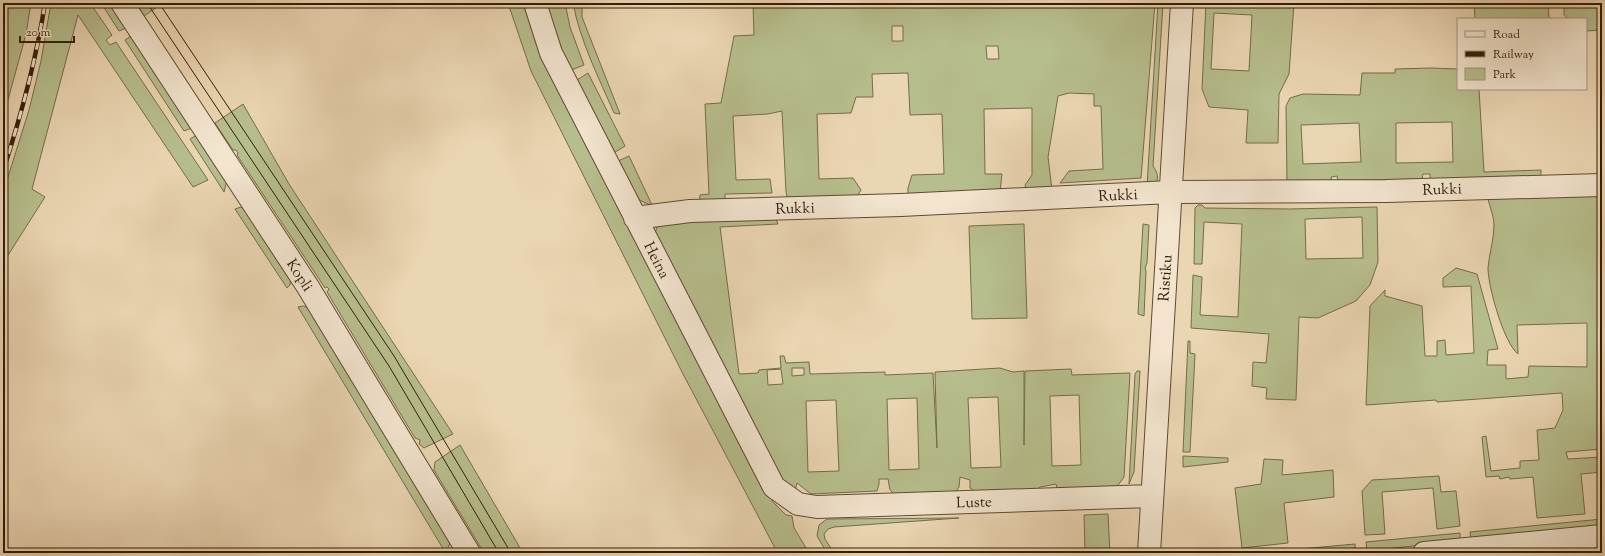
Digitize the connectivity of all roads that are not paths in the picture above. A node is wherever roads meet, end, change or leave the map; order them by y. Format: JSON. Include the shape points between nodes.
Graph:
{"nodes":[{"id":1,"x":122,"y":3,"type":"edge"},
{"id":2,"x":535,"y":3,"type":"edge"},
{"id":3,"x":1182,"y":3,"type":"edge"},
{"id":4,"x":1602,"y":185,"type":"edge"},
{"id":5,"x":1170,"y":192,"type":"junction"},
{"id":6,"x":635,"y":218,"type":"junction"},
{"id":7,"x":1151,"y":496,"type":"junction"},
{"id":8,"x":798,"y":504,"type":"joint"},
{"id":9,"x":1602,"y":536,"type":"edge"},
{"id":10,"x":469,"y":553,"type":"edge"},
{"id":11,"x":1149,"y":553,"type":"edge"},
{"id":12,"x":1424,"y":553,"type":"edge"}],
"edges":[{"from":1,"to":10,"type":"street","name":"Kopli","via":[[308,286]]},
{"from":2,"to":6,"type":"street","name":"Heina","via":[[551,53]]},
{"from":3,"to":5,"type":"street","name":"Ristiku"},
{"from":4,"to":5,"type":"street","name":"Rukki","via":[[1386,191]]},
{"from":5,"to":6,"type":"street","name":"Rukki","via":[[901,205],[690,211]]},
{"from":5,"to":7,"type":"street","name":"Ristiku"},
{"from":6,"to":8,"type":"street","name":"Heina","via":[[774,487]]},
{"from":7,"to":8,"type":"street","name":"Luste","via":[[817,507]]},
{"from":7,"to":11,"type":"street","name":"Ristiku"},
{"from":9,"to":12,"type":"street"}]}
